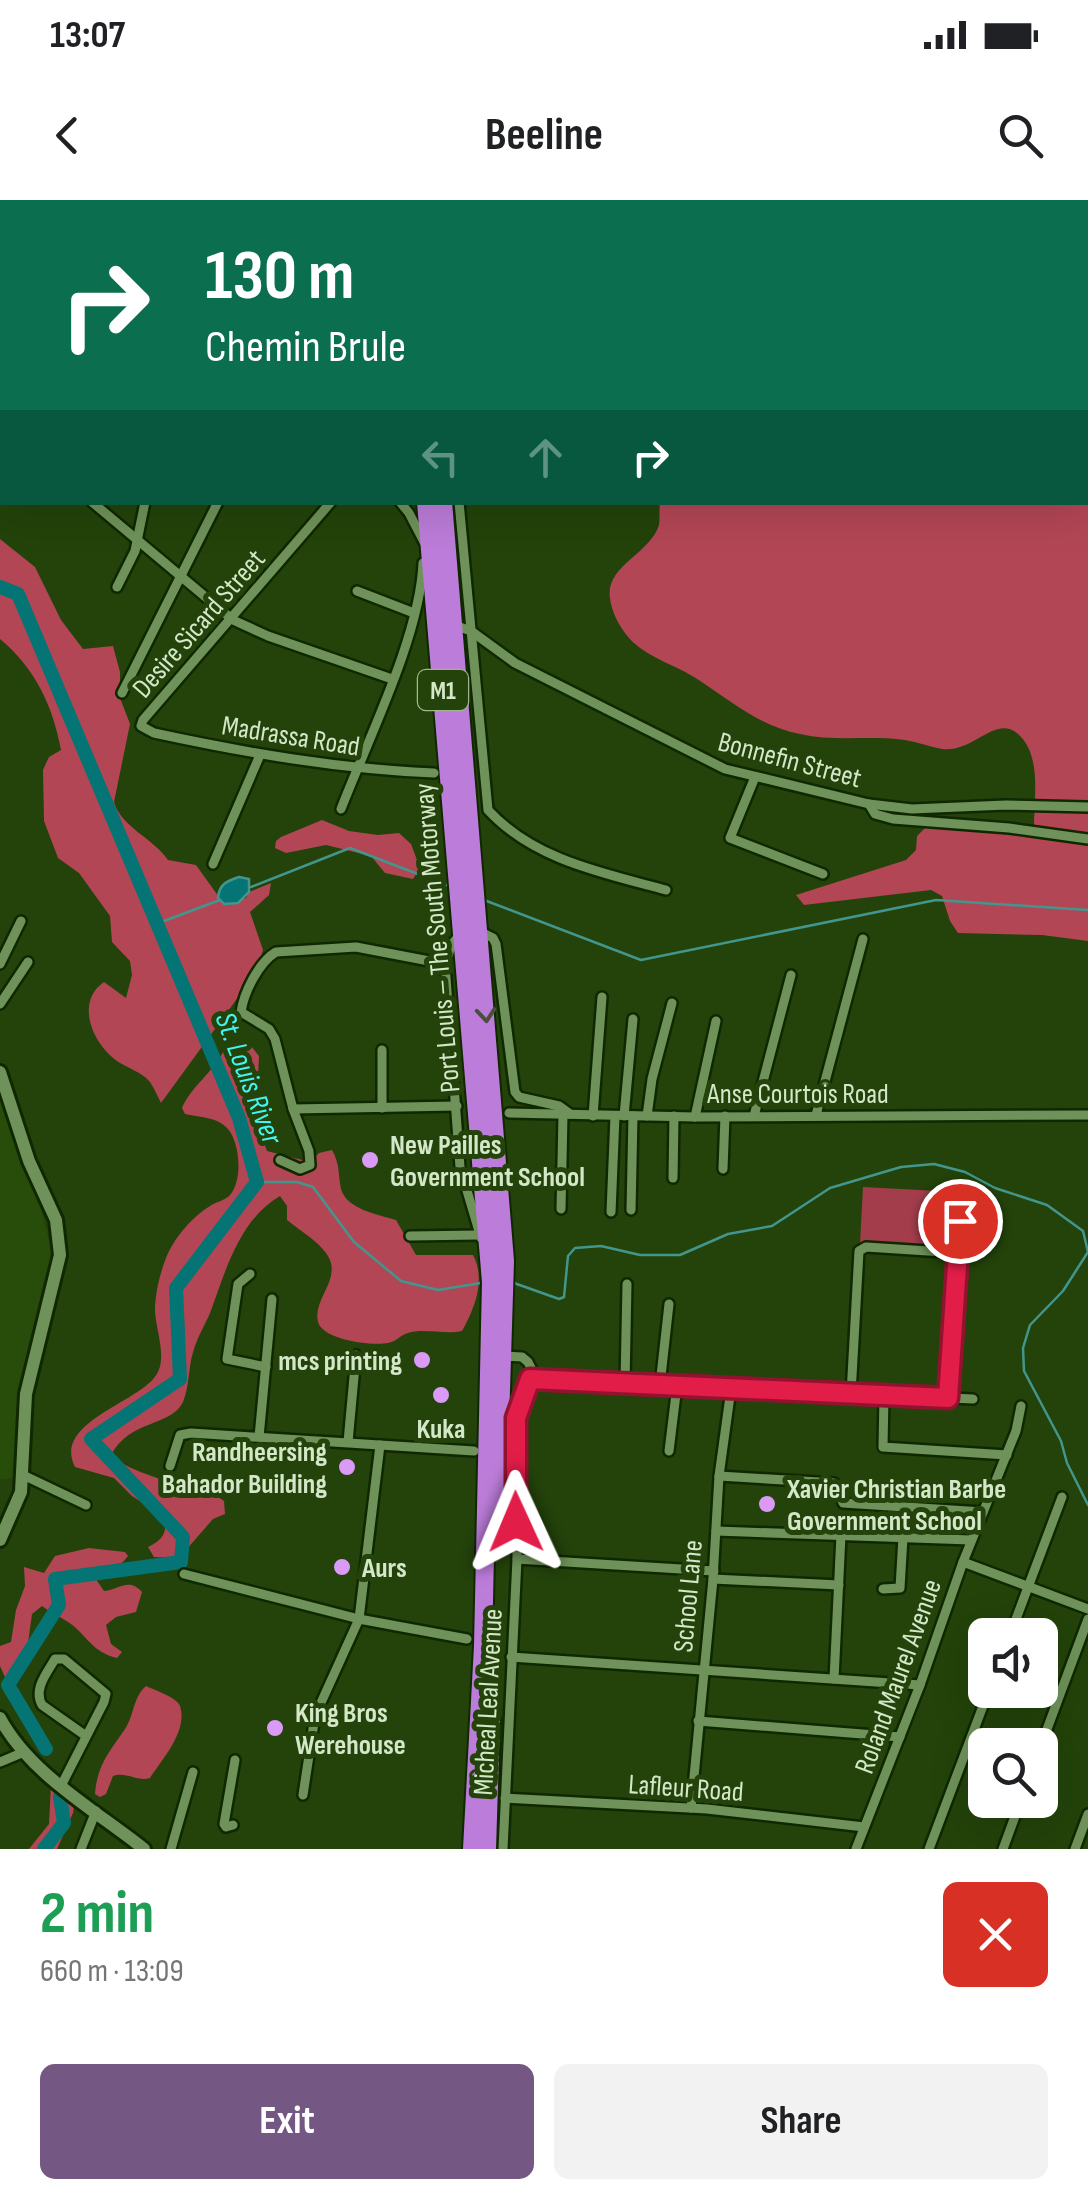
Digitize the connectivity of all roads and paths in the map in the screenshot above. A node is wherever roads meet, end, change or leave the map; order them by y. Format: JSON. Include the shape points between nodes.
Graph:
{"nodes":[{"id":1,"x":95,"y":505,"type":"edge"},
{"id":2,"x":144,"y":505,"type":"edge"},
{"id":3,"x":216,"y":505,"type":"edge"},
{"id":4,"x":328,"y":505,"type":"edge"},
{"id":5,"x":402,"y":505,"type":"edge"},
{"id":6,"x":427,"y":505,"type":"edge"},
{"id":7,"x":443,"y":505,"type":"edge"},
{"id":8,"x":458,"y":505,"type":"edge"},
{"id":9,"x":138,"y":542,"type":"junction"},
{"id":10,"x":180,"y":578,"type":"junction"},
{"id":11,"x":117,"y":587,"type":"dead end"},
{"id":12,"x":357,"y":591,"type":"dead end"},
{"id":13,"x":414,"y":613,"type":"junction"},
{"id":14,"x":232,"y":620,"type":"junction"},
{"id":15,"x":412,"y":624,"type":"junction"},
{"id":16,"x":454,"y":627,"type":"junction"},
{"id":17,"x":392,"y":679,"type":"junction"},
{"id":18,"x":122,"y":692,"type":"dead end"},
{"id":19,"x":143,"y":729,"type":"joint"},
{"id":20,"x":260,"y":755,"type":"junction"},
{"id":21,"x":356,"y":769,"type":"junction"},
{"id":22,"x":434,"y":773,"type":"dead end"},
{"id":23,"x":754,"y":777,"type":"junction"},
{"id":24,"x":869,"y":804,"type":"junction"},
{"id":25,"x":1088,"y":807,"type":"edge"},
{"id":26,"x":341,"y":809,"type":"dead end"},
{"id":27,"x":1088,"y":840,"type":"edge"},
{"id":28,"x":213,"y":864,"type":"dead end"},
{"id":29,"x":823,"y":874,"type":"dead end"},
{"id":30,"x":666,"y":890,"type":"dead end"},
{"id":31,"x":21,"y":921,"type":"dead end"},
{"id":32,"x":470,"y":924,"type":"junction"},
{"id":33,"x":863,"y":939,"type":"dead end"},
{"id":34,"x":28,"y":962,"type":"dead end"},
{"id":35,"x":0,"y":964,"type":"edge"},
{"id":36,"x":445,"y":964,"type":"junction"},
{"id":37,"x":791,"y":975,"type":"dead end"},
{"id":38,"x":602,"y":997,"type":"dead end"},
{"id":39,"x":672,"y":1003,"type":"dead end"},
{"id":40,"x":0,"y":1004,"type":"edge"},
{"id":41,"x":633,"y":1019,"type":"dead end"},
{"id":42,"x":716,"y":1021,"type":"dead end"},
{"id":43,"x":382,"y":1050,"type":"dead end"},
{"id":44,"x":0,"y":1072,"type":"edge"},
{"id":45,"x":490,"y":1072,"type":"junction"},
{"id":46,"x":457,"y":1106,"type":"junction"},
{"id":47,"x":382,"y":1108,"type":"junction"},
{"id":48,"x":294,"y":1109,"type":"junction"},
{"id":49,"x":509,"y":1113,"type":"junction"},
{"id":50,"x":816,"y":1114,"type":"junction"},
{"id":51,"x":567,"y":1115,"type":"junction"},
{"id":52,"x":1088,"y":1115,"type":"edge"},
{"id":53,"x":593,"y":1116,"type":"junction"},
{"id":54,"x":624,"y":1116,"type":"junction"},
{"id":55,"x":647,"y":1116,"type":"junction"},
{"id":56,"x":674,"y":1116,"type":"junction"},
{"id":57,"x":725,"y":1116,"type":"junction"},
{"id":58,"x":754,"y":1116,"type":"junction"},
{"id":59,"x":695,"y":1117,"type":"junction"},
{"id":60,"x":496,"y":1135,"type":"junction"},
{"id":61,"x":280,"y":1160,"type":"dead end"},
{"id":62,"x":724,"y":1168,"type":"dead end"},
{"id":63,"x":673,"y":1178,"type":"dead end"},
{"id":64,"x":961,"y":1190,"type":"dead end"},
{"id":65,"x":561,"y":1210,"type":"dead end"},
{"id":66,"x":631,"y":1210,"type":"dead end"},
{"id":67,"x":611,"y":1212,"type":"dead end"},
{"id":68,"x":410,"y":1236,"type":"dead end"},
{"id":69,"x":491,"y":1252,"type":"junction"},
{"id":70,"x":958,"y":1253,"type":"junction"},
{"id":71,"x":250,"y":1274,"type":"dead end"},
{"id":72,"x":627,"y":1284,"type":"dead end"},
{"id":73,"x":272,"y":1299,"type":"dead end"},
{"id":74,"x":497,"y":1304,"type":"junction"},
{"id":75,"x":669,"y":1304,"type":"dead end"},
{"id":76,"x":356,"y":1355,"type":"dead end"},
{"id":77,"x":502,"y":1356,"type":"junction"},
{"id":78,"x":266,"y":1367,"type":"junction"},
{"id":79,"x":530,"y":1379,"type":"junction"},
{"id":80,"x":625,"y":1384,"type":"junction"},
{"id":81,"x":660,"y":1385,"type":"junction"},
{"id":82,"x":677,"y":1386,"type":"junction"},
{"id":83,"x":730,"y":1388,"type":"junction"},
{"id":84,"x":851,"y":1394,"type":"junction"},
{"id":85,"x":884,"y":1396,"type":"junction"},
{"id":86,"x":948,"y":1398,"type":"junction"},
{"id":87,"x":973,"y":1400,"type":"dead end"},
{"id":88,"x":1021,"y":1406,"type":"dead end"},
{"id":89,"x":259,"y":1437,"type":"junction"},
{"id":90,"x":348,"y":1442,"type":"junction"},
{"id":91,"x":380,"y":1445,"type":"junction"},
{"id":92,"x":474,"y":1451,"type":"dead end"},
{"id":93,"x":669,"y":1451,"type":"dead end"},
{"id":94,"x":1007,"y":1455,"type":"junction"},
{"id":95,"x":170,"y":1466,"type":"dead end"},
{"id":96,"x":23,"y":1475,"type":"junction"},
{"id":97,"x":719,"y":1476,"type":"junction"},
{"id":98,"x":1062,"y":1497,"type":"dead end"},
{"id":99,"x":86,"y":1505,"type":"dead end"},
{"id":100,"x":984,"y":1512,"type":"junction"},
{"id":101,"x":716,"y":1532,"type":"junction"},
{"id":102,"x":841,"y":1535,"type":"junction"},
{"id":103,"x":902,"y":1537,"type":"junction"},
{"id":104,"x":0,"y":1540,"type":"edge"},
{"id":105,"x":971,"y":1540,"type":"junction"},
{"id":106,"x":518,"y":1558,"type":"junction"},
{"id":107,"x":963,"y":1562,"type":"junction"},
{"id":108,"x":184,"y":1574,"type":"dead end"},
{"id":109,"x":714,"y":1575,"type":"junction"},
{"id":110,"x":838,"y":1585,"type":"junction"},
{"id":111,"x":1028,"y":1588,"type":"junction"},
{"id":112,"x":883,"y":1590,"type":"dead end"},
{"id":113,"x":1088,"y":1609,"type":"edge"},
{"id":114,"x":1017,"y":1618,"type":"edge"},
{"id":115,"x":359,"y":1619,"type":"junction"},
{"id":116,"x":1088,"y":1619,"type":"edge"},
{"id":117,"x":467,"y":1639,"type":"dead end"},
{"id":118,"x":511,"y":1657,"type":"junction"},
{"id":119,"x":702,"y":1670,"type":"junction"},
{"id":120,"x":834,"y":1679,"type":"junction"},
{"id":121,"x":920,"y":1685,"type":"junction"},
{"id":122,"x":982,"y":1708,"type":"edge"},
{"id":123,"x":0,"y":1718,"type":"edge"},
{"id":124,"x":698,"y":1721,"type":"junction"},
{"id":125,"x":1047,"y":1728,"type":"edge"},
{"id":126,"x":86,"y":1736,"type":"junction"},
{"id":127,"x":900,"y":1737,"type":"junction"},
{"id":128,"x":13,"y":1740,"type":"junction"},
{"id":129,"x":24,"y":1752,"type":"junction"},
{"id":130,"x":235,"y":1760,"type":"dead end"},
{"id":131,"x":0,"y":1762,"type":"edge"},
{"id":132,"x":193,"y":1772,"type":"dead end"},
{"id":133,"x":62,"y":1784,"type":"junction"},
{"id":134,"x":303,"y":1795,"type":"dead end"},
{"id":135,"x":505,"y":1798,"type":"junction"},
{"id":136,"x":691,"y":1808,"type":"junction"},
{"id":137,"x":96,"y":1811,"type":"junction"},
{"id":138,"x":1088,"y":1814,"type":"edge"},
{"id":139,"x":1014,"y":1818,"type":"edge"},
{"id":140,"x":234,"y":1825,"type":"dead end"},
{"id":141,"x":864,"y":1827,"type":"junction"},
{"id":142,"x":141,"y":1848,"type":"edge"},
{"id":143,"x":82,"y":1849,"type":"edge"},
{"id":144,"x":171,"y":1849,"type":"edge"},
{"id":145,"x":472,"y":1849,"type":"edge"},
{"id":146,"x":487,"y":1849,"type":"edge"},
{"id":147,"x":503,"y":1849,"type":"edge"},
{"id":148,"x":856,"y":1849,"type":"edge"},
{"id":149,"x":928,"y":1849,"type":"edge"},
{"id":150,"x":1002,"y":1849,"type":"edge"},
{"id":151,"x":1075,"y":1849,"type":"edge"}],
"edges":[{"from":1,"to":9,"type":"street"},
{"from":2,"to":9,"type":"street"},
{"from":3,"to":10,"type":"street"},
{"from":4,"to":14,"type":"street","name":"Desire Sicard Street"},
{"from":5,"to":13,"type":"street","via":[[424,545]]},
{"from":6,"to":16,"type":"highway","name":"Port Louis – The South Motorway","number":"M1"},
{"from":7,"to":16,"type":"highway","name":"Port Louis – The South Motorway","number":"M1"},
{"from":8,"to":16,"type":"street"},
{"from":9,"to":10,"type":"street"},
{"from":9,"to":11,"type":"street"},
{"from":10,"to":14,"type":"street"},
{"from":10,"to":18,"type":"street"},
{"from":12,"to":13,"type":"street"},
{"from":13,"to":15,"type":"street"},
{"from":14,"to":17,"type":"street"},
{"from":14,"to":19,"type":"street","name":"Desire Sicard Street","via":[[143,720]]},
{"from":15,"to":16,"type":"street"},
{"from":15,"to":17,"type":"street"},
{"from":16,"to":23,"type":"street","name":"Bonnefin Street","via":[[688,753]]},
{"from":16,"to":30,"type":"street","via":[[488,810],[575,866]]},
{"from":16,"to":32,"type":"highway","name":"Port Louis – The South Motorway","number":"M1"},
{"from":17,"to":21,"type":"street"},
{"from":19,"to":20,"type":"street","name":"Madrassa Road"},
{"from":20,"to":21,"type":"street","name":"Madrassa Road"},
{"from":20,"to":28,"type":"street"},
{"from":21,"to":22,"type":"street","name":"Madrassa Road"},
{"from":21,"to":26,"type":"street"},
{"from":23,"to":24,"type":"street","name":"Bonnefin Street"},
{"from":23,"to":29,"type":"street","via":[[730,838]]},
{"from":24,"to":25,"type":"street","name":"Bonnefin Street","via":[[912,810]]},
{"from":24,"to":27,"type":"street","via":[[893,819]]},
{"from":31,"to":35,"type":"street"},
{"from":32,"to":36,"type":"street"},
{"from":32,"to":45,"type":"highway","name":"Port Louis – The South Motorway","number":"M1","one_way":true},
{"from":32,"to":51,"type":"street","via":[[496,944],[515,1092]]},
{"from":32,"to":69,"type":"highway","name":"Port Louis – The South Motorway","number":"M1"},
{"from":33,"to":50,"type":"street"},
{"from":34,"to":40,"type":"street"},
{"from":36,"to":46,"type":"street"},
{"from":36,"to":48,"type":"street","via":[[356,947],[271,954],[241,1012],[275,1038]]},
{"from":37,"to":58,"type":"street"},
{"from":38,"to":53,"type":"street"},
{"from":39,"to":55,"type":"street"},
{"from":41,"to":54,"type":"street"},
{"from":42,"to":59,"type":"street"},
{"from":43,"to":47,"type":"street"},
{"from":44,"to":96,"type":"main road","via":[[60,1238],[26,1394]]},
{"from":45,"to":49,"type":"street","via":[[498,1104]]},
{"from":45,"to":60,"type":"highway","name":"Port Louis – The South Motorway","number":"M1"},
{"from":46,"to":47,"type":"street"},
{"from":46,"to":69,"type":"street","via":[[460,1167]]},
{"from":47,"to":48,"type":"street"},
{"from":48,"to":61,"type":"street","via":[[310,1165],[300,1169]]},
{"from":49,"to":51,"type":"street","name":"Anse Courtois Road"},
{"from":49,"to":60,"type":"street"},
{"from":50,"to":52,"type":"street","name":"Anse Courtois Road"},
{"from":50,"to":58,"type":"street","name":"Anse Courtois Road"},
{"from":51,"to":53,"type":"street","name":"Anse Courtois Road"},
{"from":51,"to":65,"type":"street"},
{"from":53,"to":54,"type":"street","name":"Anse Courtois Road"},
{"from":54,"to":55,"type":"street","name":"Anse Courtois Road"},
{"from":54,"to":66,"type":"street"},
{"from":54,"to":67,"type":"street"},
{"from":55,"to":56,"type":"street","name":"Anse Courtois Road"},
{"from":56,"to":59,"type":"street","name":"Anse Courtois Road"},
{"from":56,"to":63,"type":"street"},
{"from":57,"to":58,"type":"street","name":"Anse Courtois Road"},
{"from":57,"to":59,"type":"street","name":"Anse Courtois Road"},
{"from":57,"to":62,"type":"street"},
{"from":60,"to":69,"type":"highway","name":"Port Louis – The South Motorway","number":"M1"},
{"from":64,"to":70,"type":"street"},
{"from":68,"to":69,"type":"street"},
{"from":69,"to":74,"type":"highway","name":"Port Louis – The South Motorway","number":"M1"},
{"from":70,"to":84,"type":"street","via":[[866,1246],[859,1251]]},
{"from":70,"to":86,"type":"street"},
{"from":71,"to":78,"type":"street","via":[[238,1284],[227,1359]]},
{"from":72,"to":80,"type":"street"},
{"from":73,"to":78,"type":"street"},
{"from":74,"to":77,"type":"highway","name":"Port Louis – The South Motorway","number":"M1"},
{"from":74,"to":145,"type":"highway","name":"Port Louis – The South Motorway","number":"M1"},
{"from":75,"to":81,"type":"street"},
{"from":76,"to":90,"type":"street"},
{"from":77,"to":79,"type":"street","via":[[522,1357]]},
{"from":77,"to":146,"type":"highway","name":"Port Louis – The South Motorway","number":"M1"},
{"from":78,"to":89,"type":"street"},
{"from":79,"to":80,"type":"street"},
{"from":79,"to":106,"type":"street","name":"Micheal Leal Avenue","via":[[516,1418]]},
{"from":80,"to":81,"type":"street"},
{"from":81,"to":82,"type":"street"},
{"from":82,"to":83,"type":"street"},
{"from":82,"to":93,"type":"street"},
{"from":83,"to":84,"type":"street"},
{"from":83,"to":97,"type":"street","name":"School Lane"},
{"from":84,"to":85,"type":"street"},
{"from":85,"to":86,"type":"street"},
{"from":85,"to":94,"type":"street","via":[[883,1447]]},
{"from":86,"to":87,"type":"street"},
{"from":88,"to":94,"type":"street","name":"Roland Maurel Avenue"},
{"from":89,"to":90,"type":"street"},
{"from":89,"to":95,"type":"street","via":[[180,1435]]},
{"from":90,"to":91,"type":"street"},
{"from":91,"to":92,"type":"street"},
{"from":91,"to":115,"type":"street"},
{"from":94,"to":100,"type":"street","name":"Roland Maurel Avenue"},
{"from":96,"to":99,"type":"street"},
{"from":96,"to":104,"type":"main road"},
{"from":97,"to":100,"type":"street","via":[[834,1483],[843,1503]]},
{"from":97,"to":101,"type":"street","name":"School Lane"},
{"from":98,"to":111,"type":"street"},
{"from":100,"to":105,"type":"street","name":"Roland Maurel Avenue"},
{"from":101,"to":102,"type":"street"},
{"from":101,"to":109,"type":"street","name":"School Lane"},
{"from":102,"to":103,"type":"street"},
{"from":102,"to":110,"type":"street"},
{"from":103,"to":105,"type":"street"},
{"from":103,"to":112,"type":"street","via":[[900,1588]]},
{"from":105,"to":107,"type":"street","name":"Roland Maurel Avenue"},
{"from":106,"to":109,"type":"street"},
{"from":106,"to":118,"type":"street","name":"Micheal Leal Avenue"},
{"from":107,"to":111,"type":"street"},
{"from":107,"to":121,"type":"street","name":"Roland Maurel Avenue"},
{"from":108,"to":115,"type":"street"},
{"from":109,"to":110,"type":"street"},
{"from":109,"to":119,"type":"street","name":"School Lane"},
{"from":110,"to":120,"type":"street"},
{"from":111,"to":113,"type":"street"},
{"from":111,"to":114,"type":"street"},
{"from":115,"to":117,"type":"street"},
{"from":115,"to":134,"type":"street","via":[[315,1716]]},
{"from":116,"to":125,"type":"street"},
{"from":118,"to":119,"type":"street"},
{"from":118,"to":135,"type":"street","name":"Micheal Leal Avenue"},
{"from":119,"to":120,"type":"street"},
{"from":119,"to":124,"type":"street","name":"School Lane"},
{"from":120,"to":121,"type":"street"},
{"from":121,"to":127,"type":"street","name":"Roland Maurel Avenue"},
{"from":122,"to":149,"type":"street"},
{"from":123,"to":128,"type":"main road"},
{"from":124,"to":127,"type":"street"},
{"from":124,"to":136,"type":"street","name":"School Lane"},
{"from":126,"to":126,"type":"street","via":[[106,1694],[64,1659],[54,1659],[38,1698]]},
{"from":126,"to":133,"type":"street"},
{"from":127,"to":141,"type":"street","name":"Roland Maurel Avenue"},
{"from":128,"to":129,"type":"main road"},
{"from":128,"to":131,"type":"street"},
{"from":129,"to":131,"type":"street"},
{"from":129,"to":133,"type":"main road"},
{"from":130,"to":140,"type":"street","via":[[224,1824]]},
{"from":132,"to":144,"type":"street"},
{"from":133,"to":137,"type":"main road"},
{"from":135,"to":136,"type":"street","name":"Lafleur Road"},
{"from":135,"to":147,"type":"street","name":"Micheal Leal Avenue"},
{"from":136,"to":141,"type":"street","name":"Lafleur Road"},
{"from":137,"to":142,"type":"main road"},
{"from":137,"to":143,"type":"street"},
{"from":138,"to":151,"type":"street"},
{"from":139,"to":150,"type":"street"},
{"from":141,"to":148,"type":"street","name":"Roland Maurel Avenue"}]}
